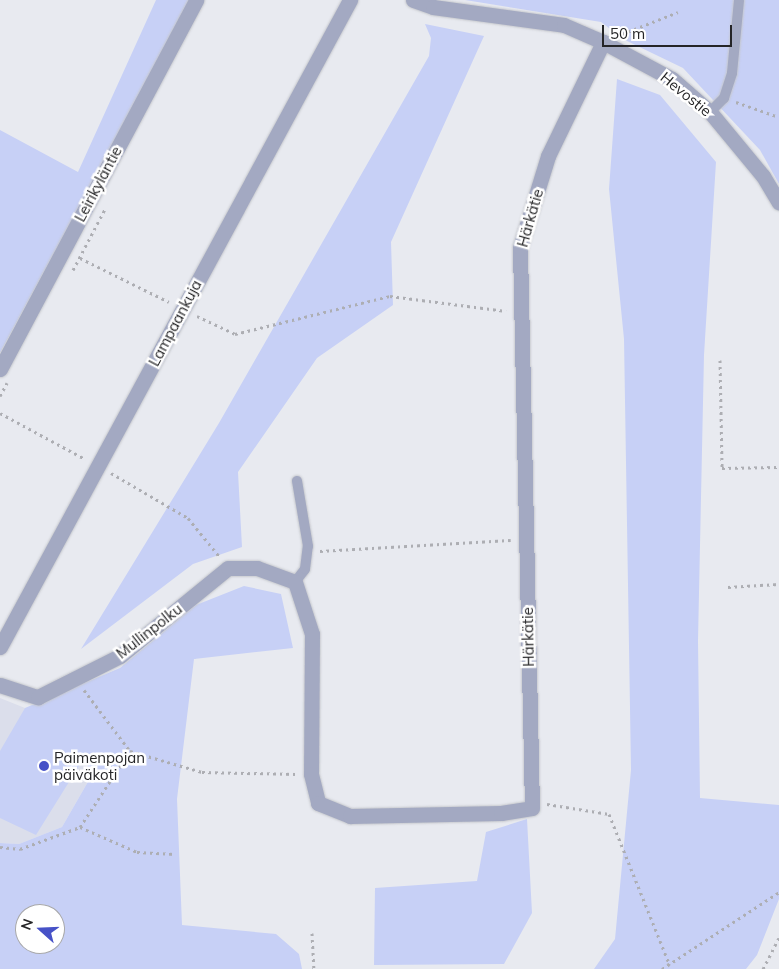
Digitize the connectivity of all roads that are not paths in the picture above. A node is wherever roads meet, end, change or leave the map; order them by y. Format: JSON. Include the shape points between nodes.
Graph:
{"nodes":[{"id":1,"x":196,"y":0,"type":"edge"},
{"id":2,"x":350,"y":0,"type":"edge"},
{"id":3,"x":413,"y":0,"type":"edge"},
{"id":4,"x":739,"y":0,"type":"edge"},
{"id":5,"x":603,"y":42,"type":"junction"},
{"id":6,"x":710,"y":112,"type":"junction"},
{"id":7,"x":779,"y":203,"type":"edge"},
{"id":8,"x":0,"y":369,"type":"edge"},
{"id":9,"x":297,"y":481,"type":"dead end"},
{"id":10,"x":296,"y":582,"type":"junction"},
{"id":11,"x":0,"y":647,"type":"edge"},
{"id":12,"x":0,"y":685,"type":"edge"}],
"edges":[{"from":1,"to":8,"type":"street","name":"Leirikyläntie"},
{"from":2,"to":11,"type":"street","name":"Lampaankuja"},
{"from":3,"to":5,"type":"street","name":"Hevostie","via":[[433,7],[564,25]]},
{"from":4,"to":6,"type":"lane","via":[[732,73],[724,98]]},
{"from":5,"to":6,"type":"street","name":"Hevostie","via":[[672,79]]},
{"from":5,"to":10,"type":"street","name":"Härkätie","via":[[548,156],[520,247],[532,808],[501,813],[350,816],[318,803],[311,774],[312,634]]},
{"from":6,"to":7,"type":"street","name":"Hevostie","via":[[763,176]]},
{"from":9,"to":10,"type":"lane","via":[[307,551],[305,568]]},
{"from":10,"to":12,"type":"street","name":"Mullinpolku","via":[[257,568],[228,568],[120,656],[38,697]]}]}
